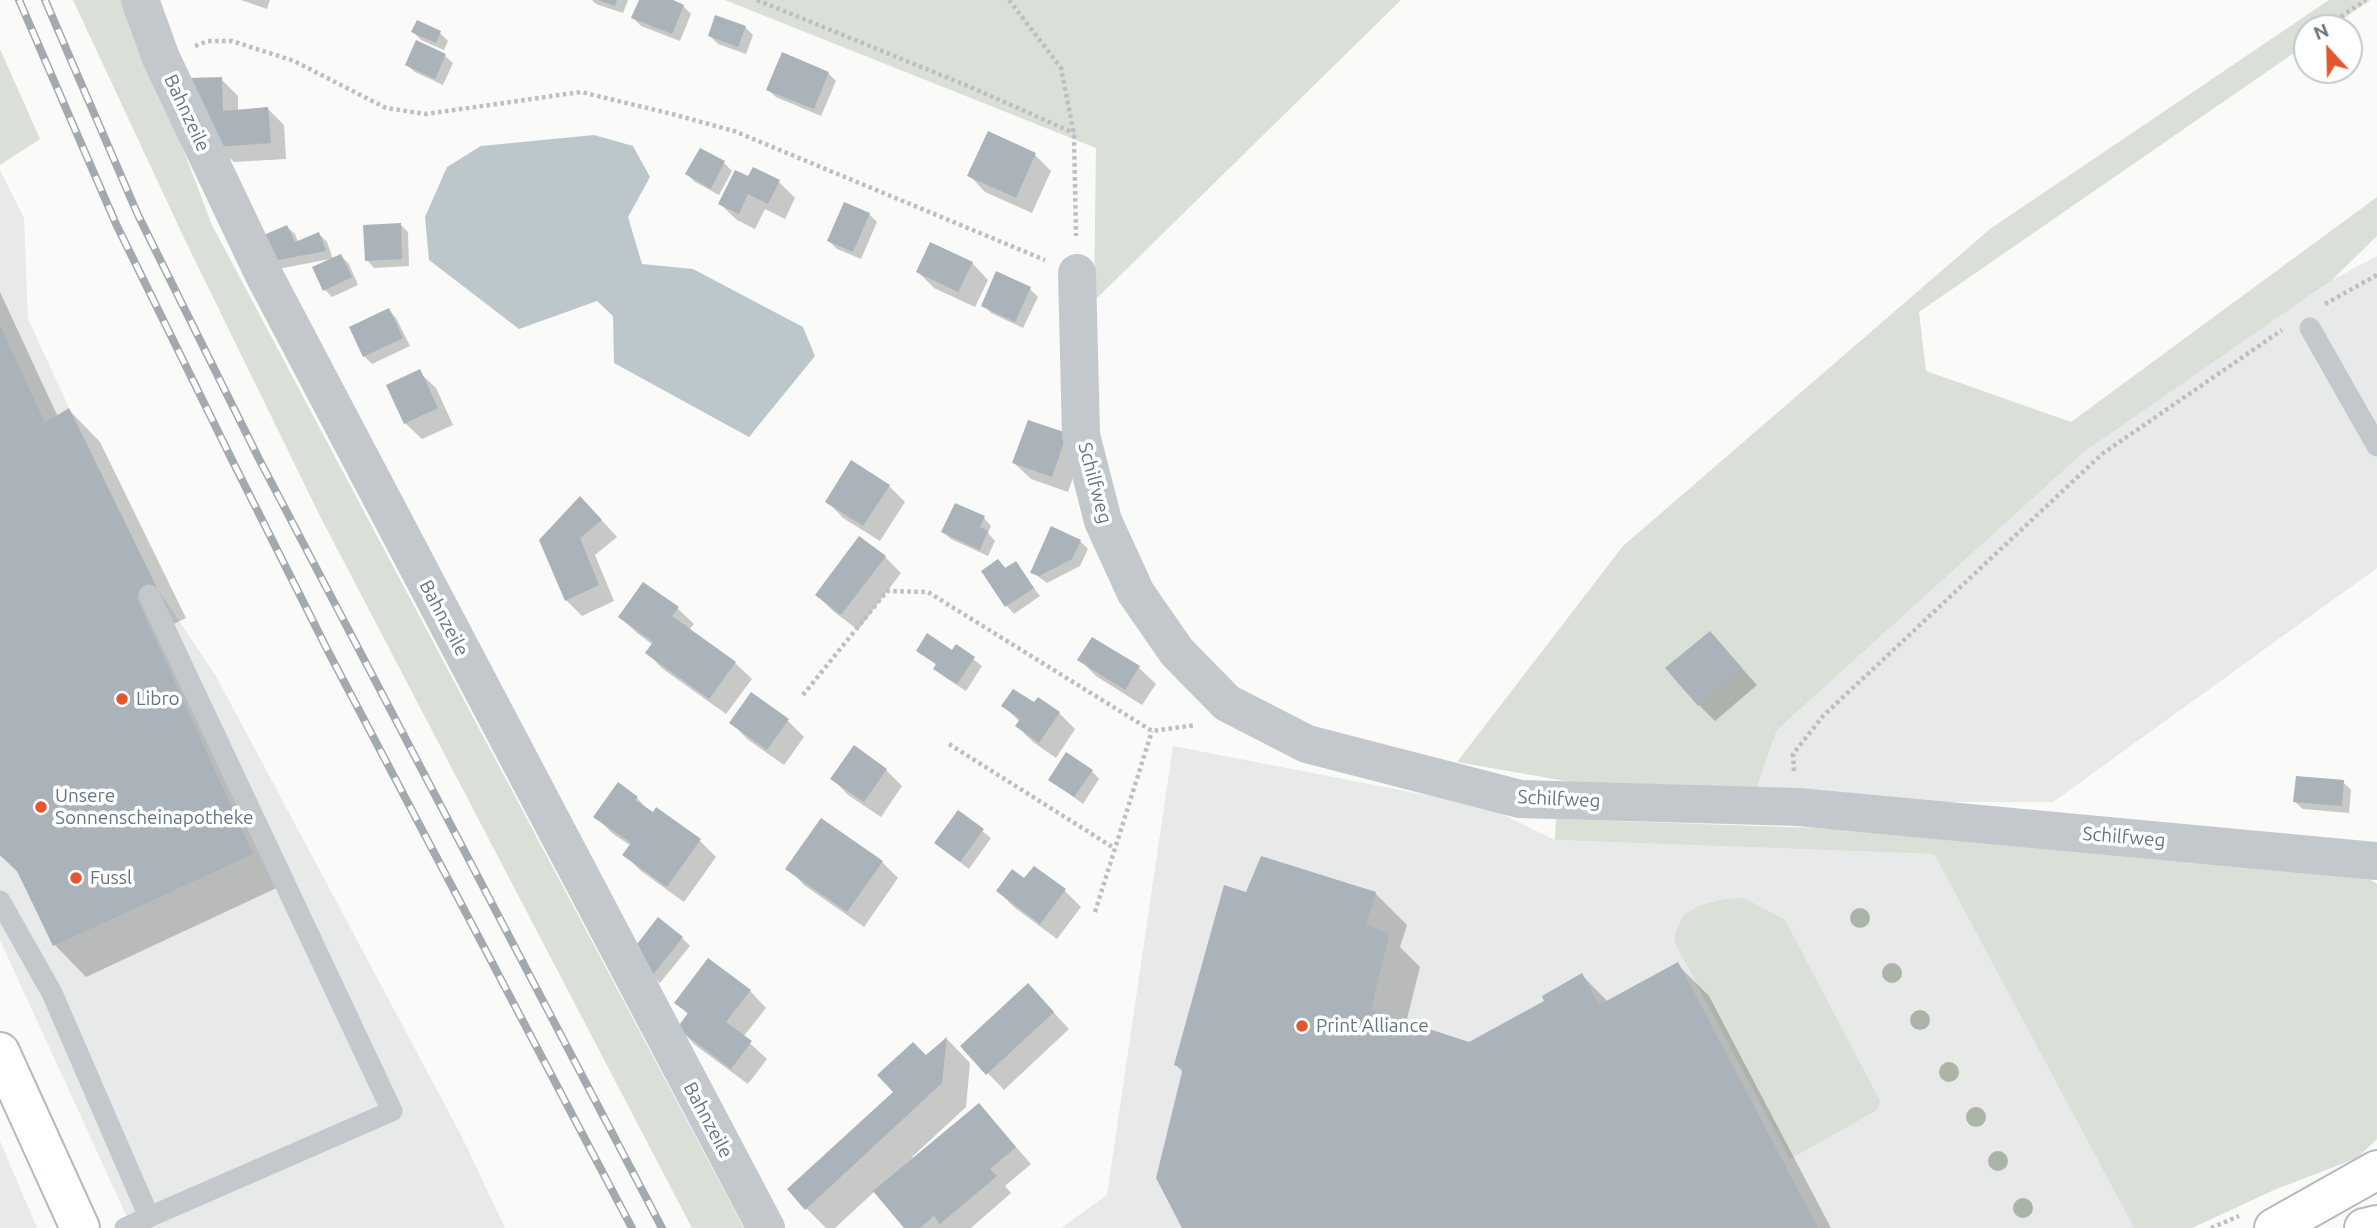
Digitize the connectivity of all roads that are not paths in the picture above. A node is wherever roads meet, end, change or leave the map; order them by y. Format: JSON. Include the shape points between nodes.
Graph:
{"nodes":[{"id":1,"x":140,"y":0,"type":"edge"},
{"id":2,"x":1077,"y":273,"type":"road end"},
{"id":3,"x":2310,"y":328,"type":"dead end"},
{"id":4,"x":2377,"y":446,"type":"edge"},
{"id":5,"x":149,"y":596,"type":"dead end"},
{"id":6,"x":2377,"y":861,"type":"edge"},
{"id":7,"x":0,"y":901,"type":"edge"},
{"id":8,"x":0,"y":1052,"type":"edge"},
{"id":9,"x":2377,"y":1170,"type":"edge"},
{"id":10,"x":149,"y":1217,"type":"junction"},
{"id":11,"x":2377,"y":1225,"type":"edge"},
{"id":12,"x":80,"y":1228,"type":"edge"},
{"id":13,"x":125,"y":1228,"type":"edge"},
{"id":14,"x":766,"y":1228,"type":"edge"},
{"id":15,"x":2274,"y":1228,"type":"edge"},
{"id":16,"x":2364,"y":1228,"type":"edge"}],
"edges":[{"from":1,"to":14,"type":"street","name":"Bahnzeile","via":[[161,58],[264,275]]},
{"from":2,"to":6,"type":"street","name":"Schilfweg","via":[[1082,435],[1104,521],[1136,593],[1177,652],[1227,702],[1307,744],[1520,799],[1798,807]]},
{"from":3,"to":4,"type":"lane"},
{"from":5,"to":10,"type":"lane","via":[[392,1111]]},
{"from":7,"to":10,"type":"lane","via":[[52,993]]},
{"from":8,"to":12,"type":"main road"},
{"from":9,"to":15,"type":"main road"},
{"from":10,"to":13,"type":"lane"},
{"from":11,"to":16,"type":"main road"}]}
